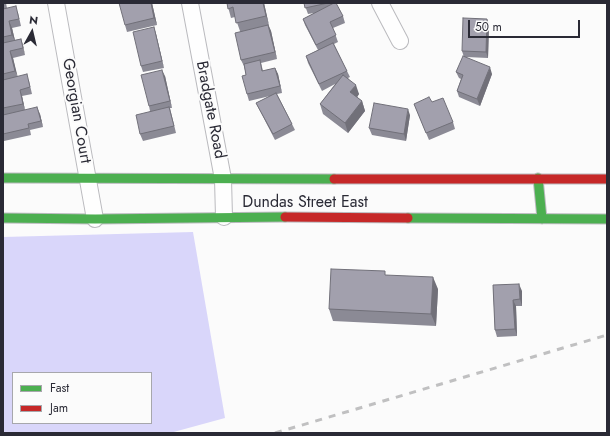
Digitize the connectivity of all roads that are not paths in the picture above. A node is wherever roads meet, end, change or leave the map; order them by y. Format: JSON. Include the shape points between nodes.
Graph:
{"nodes":[{"id":1,"x":56,"y":3,"type":"edge"},
{"id":2,"x":190,"y":3,"type":"edge"},
{"id":3,"x":380,"y":3,"type":"edge"},
{"id":4,"x":400,"y":41,"type":"dead end"},
{"id":5,"x":3,"y":178,"type":"edge"},
{"id":6,"x":89,"y":178,"type":"junction"},
{"id":7,"x":538,"y":178,"type":"junction"},
{"id":8,"x":223,"y":179,"type":"junction"},
{"id":9,"x":607,"y":179,"type":"edge"},
{"id":10,"x":224,"y":217,"type":"junction"},
{"id":11,"x":3,"y":218,"type":"edge"},
{"id":12,"x":95,"y":219,"type":"junction"},
{"id":13,"x":542,"y":219,"type":"junction"},
{"id":14,"x":607,"y":219,"type":"edge"}],
"edges":[{"from":1,"to":6,"type":"street","name":"Georgian Court"},
{"from":2,"to":8,"type":"street","name":"Bradgate Road"},
{"from":3,"to":4,"type":"street"},
{"from":5,"to":6,"type":"main road","name":"Dundas Street East"},
{"from":6,"to":8,"type":"main road","name":"Dundas Street East"},
{"from":6,"to":12,"type":"street","name":"Georgian Court"},
{"from":7,"to":8,"type":"main road","name":"Dundas Street East"},
{"from":7,"to":9,"type":"main road","name":"Dundas Street East"},
{"from":7,"to":13,"type":"main road"},
{"from":8,"to":10,"type":"street","name":"Bradgate Road"},
{"from":10,"to":12,"type":"main road","name":"Dundas Street East"},
{"from":10,"to":13,"type":"main road","name":"Dundas Street East"},
{"from":11,"to":12,"type":"main road","name":"Dundas Street East"},
{"from":13,"to":14,"type":"main road","name":"Dundas Street East"}]}
